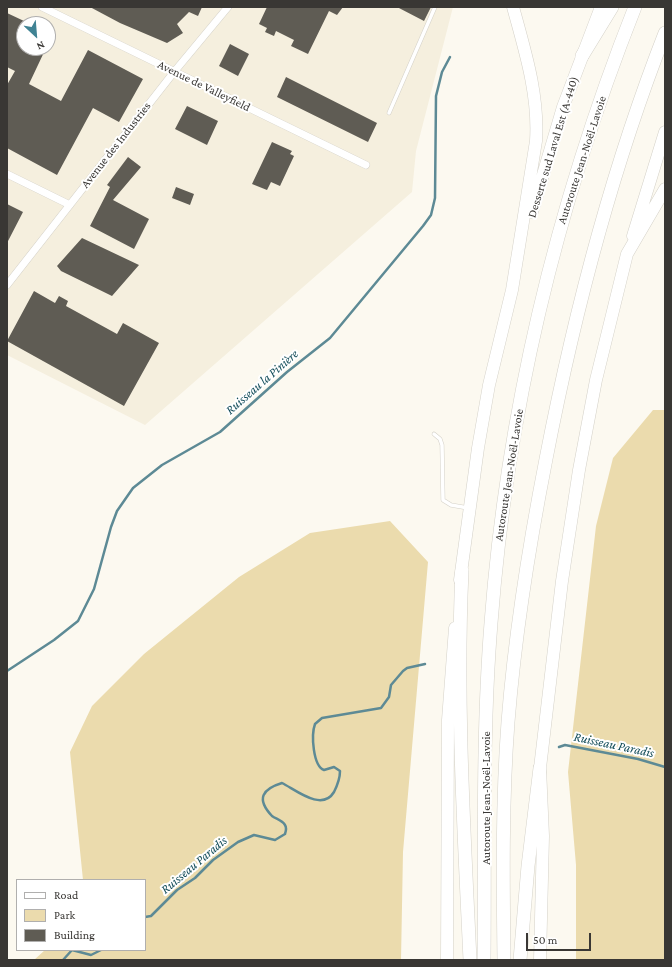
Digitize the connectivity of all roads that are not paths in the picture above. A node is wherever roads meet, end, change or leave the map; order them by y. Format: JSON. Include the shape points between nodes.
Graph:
{"nodes":[{"id":1,"x":42,"y":7,"type":"edge"},
{"id":2,"x":228,"y":7,"type":"edge"},
{"id":3,"x":435,"y":7,"type":"edge"},
{"id":4,"x":513,"y":7,"type":"edge"},
{"id":5,"x":601,"y":7,"type":"edge"},
{"id":6,"x":612,"y":7,"type":"edge"},
{"id":7,"x":635,"y":7,"type":"edge"},
{"id":8,"x":665,"y":33,"type":"edge"},
{"id":9,"x":582,"y":56,"type":"junction"},
{"id":10,"x":174,"y":72,"type":"junction"},
{"id":11,"x":389,"y":113,"type":"dead end"},
{"id":12,"x":665,"y":132,"type":"edge"},
{"id":13,"x":366,"y":165,"type":"dead end"},
{"id":14,"x":7,"y":174,"type":"edge"},
{"id":15,"x":665,"y":189,"type":"edge"},
{"id":16,"x":70,"y":205,"type":"junction"},
{"id":17,"x":627,"y":254,"type":"junction"},
{"id":18,"x":7,"y":286,"type":"edge"},
{"id":19,"x":512,"y":290,"type":"junction"},
{"id":20,"x":434,"y":434,"type":"dead end"},
{"id":21,"x":469,"y":508,"type":"junction"},
{"id":22,"x":462,"y":571,"type":"junction"},
{"id":23,"x":540,"y":768,"type":"junction"},
{"id":24,"x":447,"y":960,"type":"edge"},
{"id":25,"x":470,"y":960,"type":"edge"},
{"id":26,"x":484,"y":960,"type":"edge"},
{"id":27,"x":504,"y":960,"type":"edge"},
{"id":28,"x":520,"y":960,"type":"edge"},
{"id":29,"x":540,"y":960,"type":"edge"}],
"edges":[{"from":1,"to":10,"type":"street","name":"Avenue de Valleyfield"},
{"from":2,"to":10,"type":"street","name":"Avenue des Industries"},
{"from":3,"to":11,"type":"lane"},
{"from":4,"to":19,"type":"highway","via":[[532,82],[537,118]]},
{"from":5,"to":9,"type":"highway","name":"Desserte sud Laval Est (A-440)"},
{"from":6,"to":9,"type":"highway"},
{"from":7,"to":26,"type":"highway","name":"Autoroute Jean-Noël-Lavoie","via":[[598,106],[560,230],[524,382],[506,487],[494,577],[488,671]]},
{"from":8,"to":27,"type":"highway","name":"Autoroute Jean-Noël-Lavoie","via":[[620,162],[586,277],[563,374],[530,543],[517,632],[508,724],[504,819]]},
{"from":9,"to":19,"type":"highway","name":"Desserte sud Laval Est (A-440)","via":[[559,119]]},
{"from":10,"to":13,"type":"street","name":"Avenue de Valleyfield"},
{"from":10,"to":16,"type":"street","name":"Avenue des Industries"},
{"from":12,"to":17,"type":"highway"},
{"from":14,"to":16,"type":"street"},
{"from":15,"to":17,"type":"highway"},
{"from":16,"to":18,"type":"street","name":"Avenue des Industries"},
{"from":17,"to":23,"type":"highway","via":[[596,380],[579,470],[562,581]]},
{"from":19,"to":21,"type":"highway","via":[[489,385]]},
{"from":20,"to":21,"type":"lane","via":[[439,437],[442,445],[443,500],[451,505]]},
{"from":21,"to":22,"type":"highway"},
{"from":22,"to":24,"type":"highway","via":[[448,720]]},
{"from":22,"to":25,"type":"highway","via":[[461,723]]},
{"from":23,"to":28,"type":"highway"},
{"from":23,"to":29,"type":"highway","via":[[543,836]]}]}
